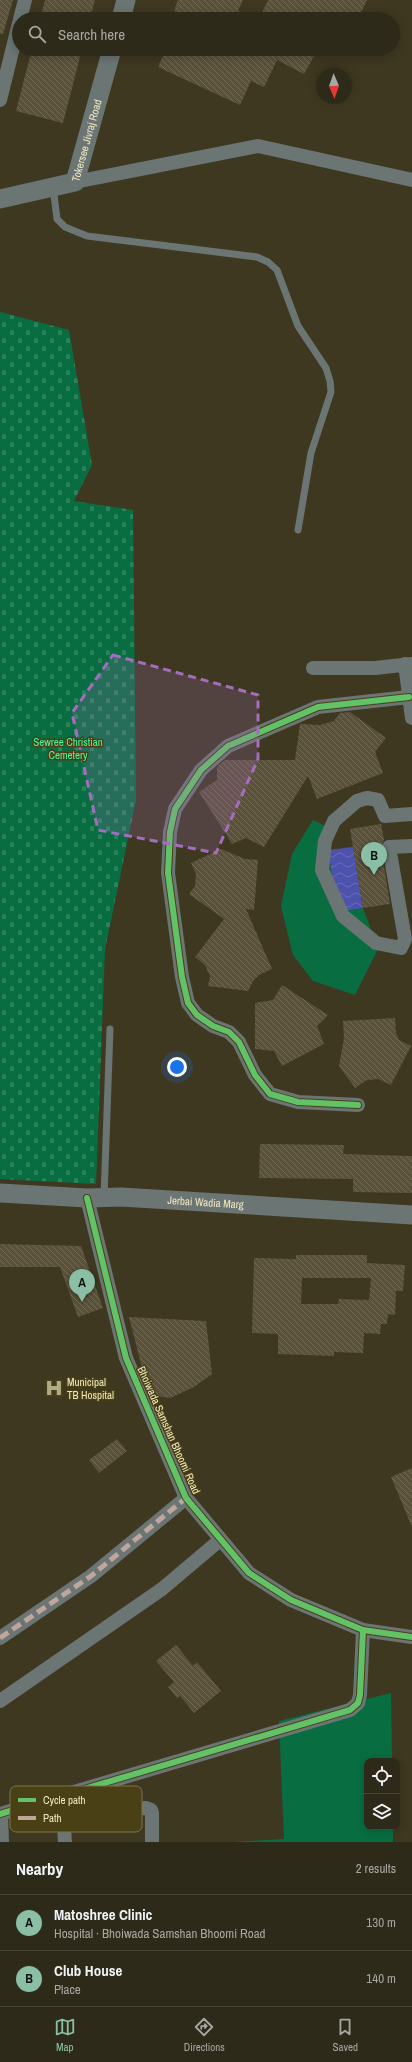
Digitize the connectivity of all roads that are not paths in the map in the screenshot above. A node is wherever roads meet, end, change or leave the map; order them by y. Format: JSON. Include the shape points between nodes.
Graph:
{"nodes":[{"id":1,"x":25,"y":0,"type":"edge"},
{"id":2,"x":126,"y":0,"type":"edge"},
{"id":3,"x":22,"y":12,"type":"edge"},
{"id":4,"x":123,"y":12,"type":"edge"},
{"id":5,"x":12,"y":51,"type":"edge"},
{"id":6,"x":110,"y":56,"type":"edge"},
{"id":7,"x":0,"y":100,"type":"edge"},
{"id":8,"x":412,"y":180,"type":"edge"},
{"id":9,"x":75,"y":182,"type":"junction"},
{"id":10,"x":53,"y":187,"type":"junction"},
{"id":11,"x":0,"y":199,"type":"edge"},
{"id":12,"x":298,"y":530,"type":"dead end"},
{"id":13,"x":408,"y":664,"type":"edge"},
{"id":14,"x":313,"y":668,"type":"dead end"},
{"id":15,"x":409,"y":697,"type":"junction"},
{"id":16,"x":412,"y":718,"type":"edge"},
{"id":17,"x":412,"y":814,"type":"edge"},
{"id":18,"x":412,"y":846,"type":"edge"},
{"id":19,"x":110,"y":1029,"type":"dead end"},
{"id":20,"x":358,"y":1105,"type":"dead end"},
{"id":21,"x":0,"y":1193,"type":"edge"},
{"id":22,"x":96,"y":1198,"type":"junction"},
{"id":23,"x":412,"y":1215,"type":"edge"},
{"id":24,"x":186,"y":1498,"type":"junction"},
{"id":25,"x":220,"y":1540,"type":"junction"},
{"id":26,"x":363,"y":1630,"type":"junction"},
{"id":27,"x":412,"y":1637,"type":"edge"},
{"id":28,"x":0,"y":1638,"type":"edge"},
{"id":29,"x":0,"y":1701,"type":"edge"},
{"id":30,"x":94,"y":1786,"type":"edge"},
{"id":31,"x":142,"y":1808,"type":"edge"},
{"id":32,"x":10,"y":1811,"type":"edge"},
{"id":33,"x":0,"y":1814,"type":"edge"},
{"id":34,"x":64,"y":1832,"type":"edge"},
{"id":35,"x":2,"y":1842,"type":"edge"},
{"id":36,"x":65,"y":1842,"type":"edge"},
{"id":37,"x":152,"y":1842,"type":"edge"}],
"edges":[{"from":1,"to":3,"type":"street"},
{"from":2,"to":4,"type":"main road"},
{"from":5,"to":7,"type":"street"},
{"from":6,"to":9,"type":"main road","name":"Tokersee Jivraj Road"},
{"from":8,"to":9,"type":"street","via":[[258,146]]},
{"from":9,"to":10,"type":"main road","name":"Tokersee Jivraj Road"},
{"from":10,"to":11,"type":"main road","name":"Tokersee Jivraj Road"},
{"from":10,"to":12,"type":"lane","via":[[57,219],[65,227],[86,236],[257,257],[277,270],[298,326],[326,368],[331,392],[311,453]]},
{"from":13,"to":14,"type":"street","via":[[375,668]]},
{"from":13,"to":15,"type":"street"},
{"from":15,"to":16,"type":"street"},
{"from":15,"to":20,"type":"street","via":[[318,707],[228,746],[201,770],[175,810],[170,832],[168,873],[188,1003],[197,1015],[213,1026],[229,1032],[240,1042],[255,1075],[270,1094],[298,1102]]},
{"from":17,"to":18,"type":"street","via":[[385,816],[378,800],[367,798],[357,801],[334,820],[325,841],[322,870],[343,916],[376,943],[400,948],[405,939],[389,847]]},
{"from":19,"to":22,"type":"lane"},
{"from":21,"to":22,"type":"main road","name":"Jerbai Wadia Marg"},
{"from":22,"to":23,"type":"main road","name":"Jerbai Wadia Marg"},
{"from":22,"to":24,"type":"street","name":"Bhoiwada Samshan Bhoomi Road","via":[[126,1358]]},
{"from":24,"to":25,"type":"street","name":"Bhoiwada Samshan Bhoomi Road"},
{"from":24,"to":28,"type":"street","via":[[90,1576]]},
{"from":25,"to":26,"type":"street","name":"Bhoiwada Samshan Bhoomi Road","via":[[249,1573],[268,1586],[291,1600]]},
{"from":25,"to":29,"type":"street","via":[[162,1589]]},
{"from":26,"to":27,"type":"street","name":"Bhoiwada Samshan Bhoomi Road"},
{"from":26,"to":30,"type":"street","via":[[360,1695],[358,1703],[350,1710]]},
{"from":31,"to":37,"type":"street","via":[[150,1808],[152,1813]]},
{"from":32,"to":33,"type":"street"},
{"from":33,"to":35,"type":"street"},
{"from":34,"to":36,"type":"street"}]}
